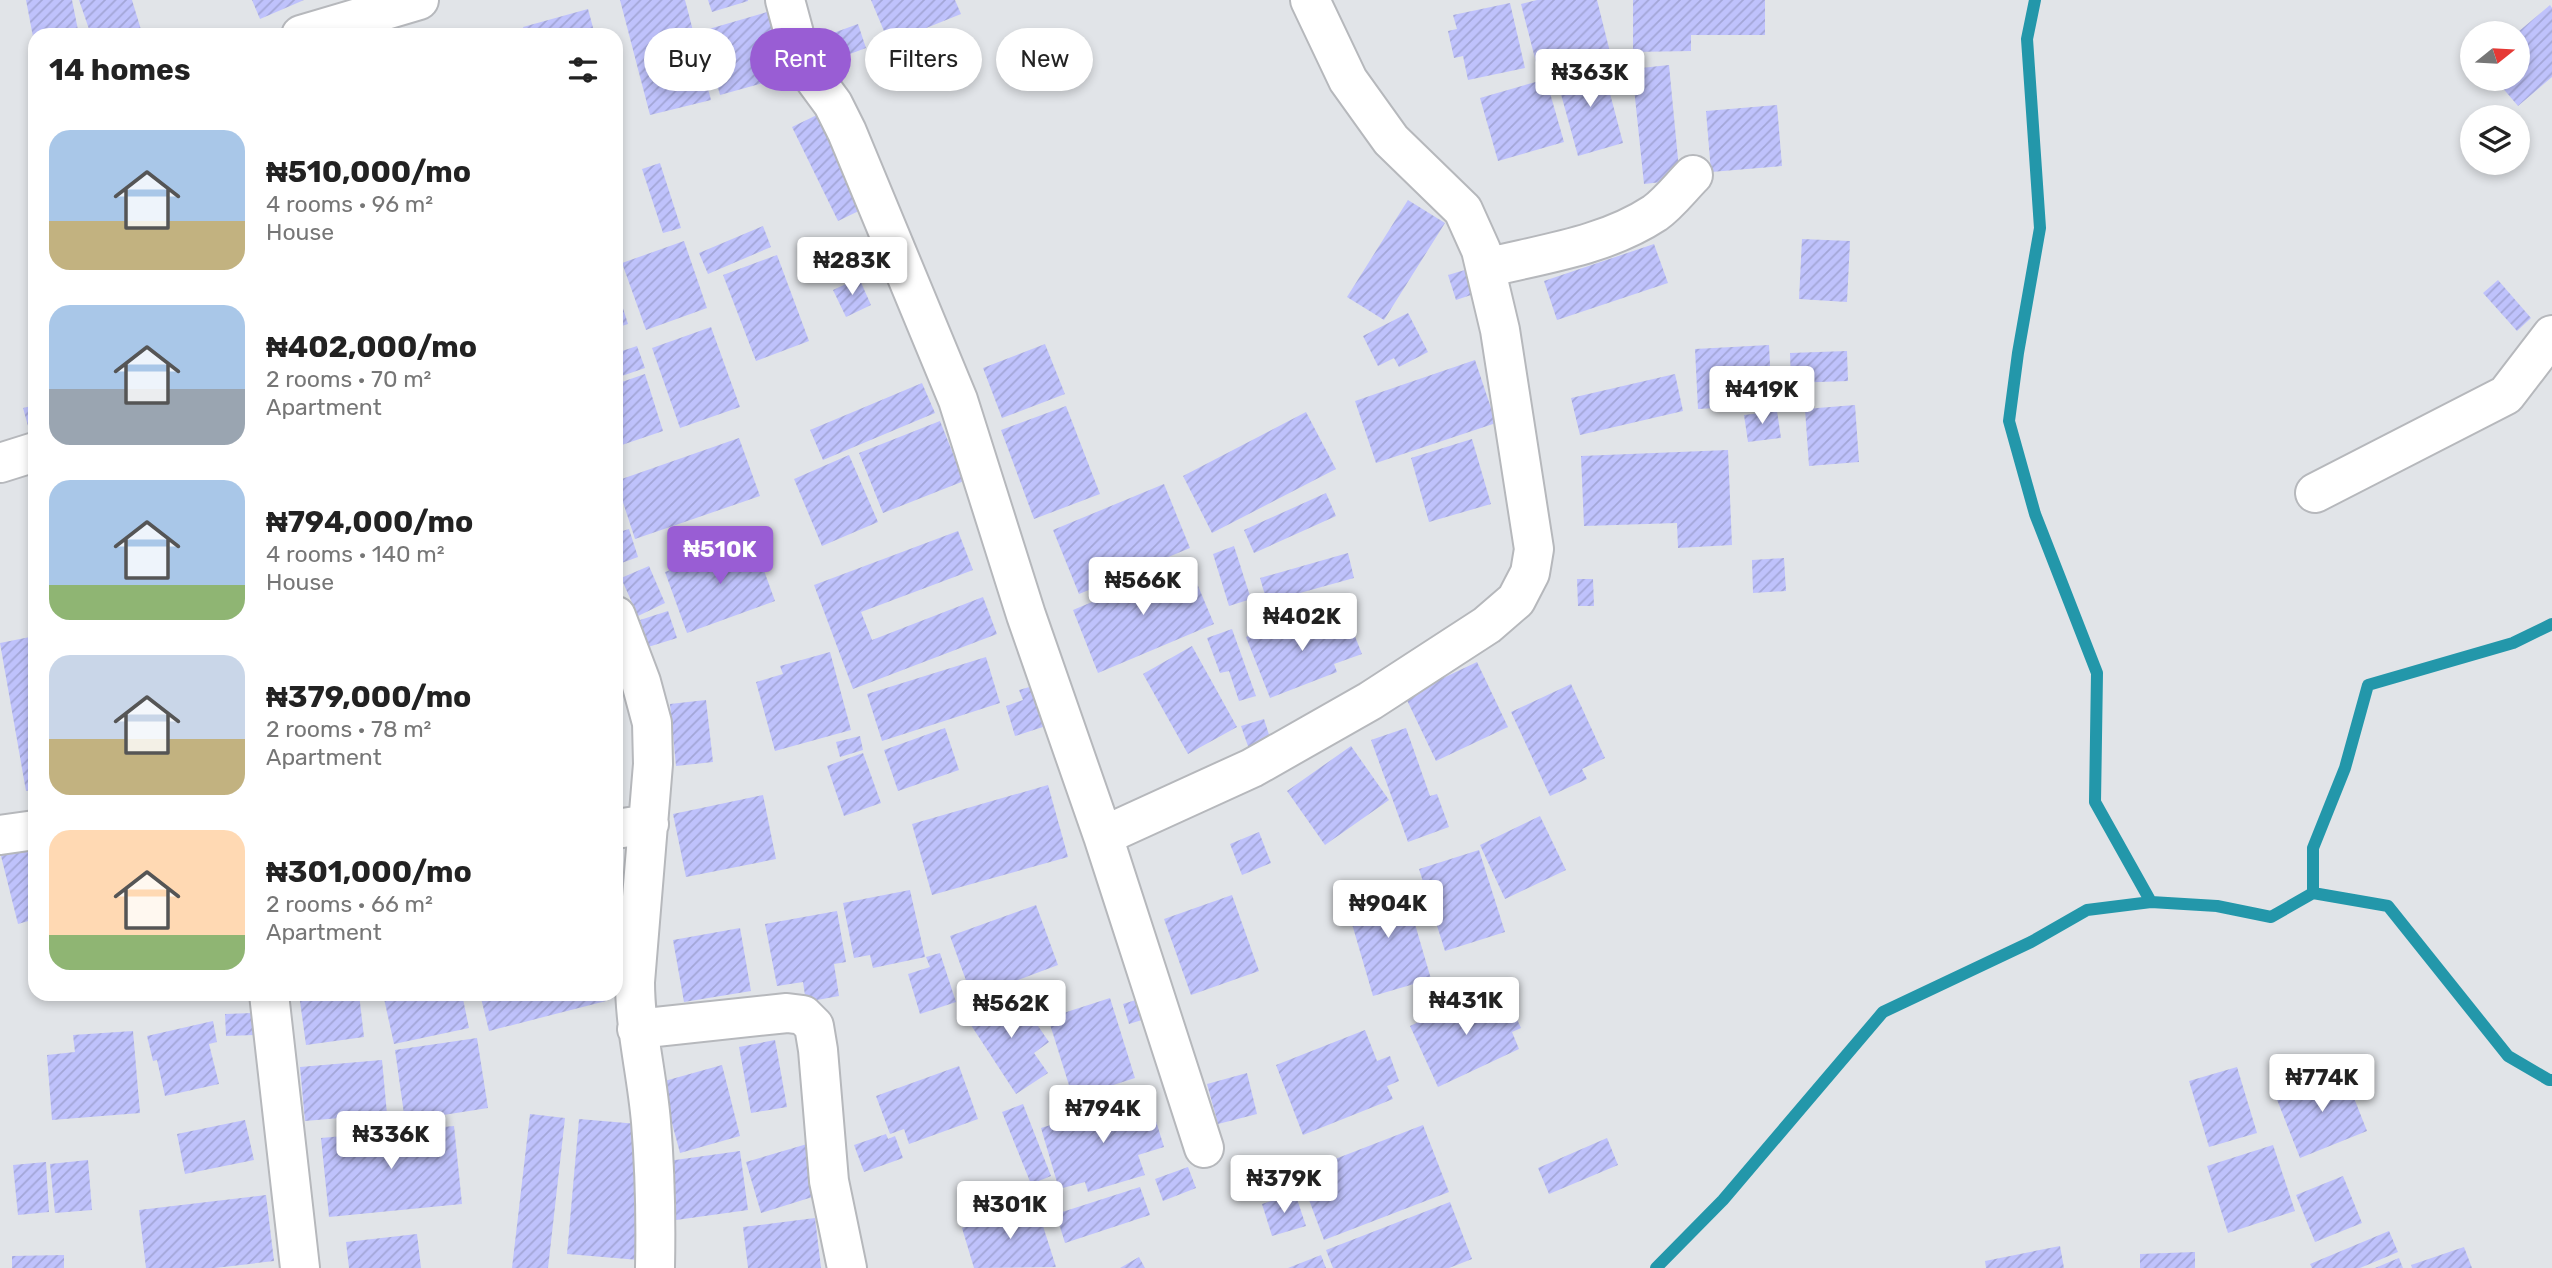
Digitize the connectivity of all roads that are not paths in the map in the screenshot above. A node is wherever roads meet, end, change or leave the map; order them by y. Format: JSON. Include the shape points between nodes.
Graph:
{"nodes":[{"id":1,"x":419,"y":0,"type":"edge"},
{"id":2,"x":785,"y":0,"type":"edge"},
{"id":3,"x":1310,"y":0,"type":"edge"},
{"id":4,"x":325,"y":28,"type":"edge"},
{"id":5,"x":1693,"y":175,"type":"dead end"},
{"id":6,"x":1486,"y":268,"type":"junction"},
{"id":7,"x":2552,"y":335,"type":"edge"},
{"id":8,"x":28,"y":454,"type":"edge"},
{"id":9,"x":0,"y":463,"type":"edge"},
{"id":10,"x":2315,"y":493,"type":"dead end"},
{"id":11,"x":623,"y":634,"type":"edge"},
{"id":12,"x":633,"y":826,"type":"edge"},
{"id":13,"x":28,"y":831,"type":"edge"},
{"id":14,"x":0,"y":835,"type":"edge"},
{"id":15,"x":1103,"y":836,"type":"junction"},
{"id":16,"x":270,"y":1001,"type":"edge"},
{"id":17,"x":637,"y":1029,"type":"junction"},
{"id":18,"x":1204,"y":1149,"type":"dead end"},
{"id":19,"x":300,"y":1268,"type":"edge"},
{"id":20,"x":655,"y":1268,"type":"edge"},
{"id":21,"x":847,"y":1268,"type":"edge"}],
"edges":[{"from":1,"to":4,"type":"street"},
{"from":2,"to":15,"type":"street","via":[[799,52],[848,132],[958,400]]},
{"from":3,"to":6,"type":"street","via":[[1348,80],[1391,140],[1463,210]]},
{"from":5,"to":6,"type":"street","via":[[1657,212],[1620,232]]},
{"from":6,"to":15,"type":"street","via":[[1534,548],[1530,573],[1516,600],[1487,625],[1370,701],[1264,762]]},
{"from":7,"to":10,"type":"street","via":[[2506,395]]},
{"from":8,"to":9,"type":"street"},
{"from":11,"to":12,"type":"street","via":[[652,723],[653,764]]},
{"from":12,"to":17,"type":"street"},
{"from":13,"to":14,"type":"street"},
{"from":15,"to":18,"type":"street"},
{"from":16,"to":19,"type":"street"},
{"from":17,"to":20,"type":"street","via":[[651,1120]]},
{"from":17,"to":21,"type":"street","via":[[787,1013],[803,1015],[814,1026],[829,1181]]}]}
